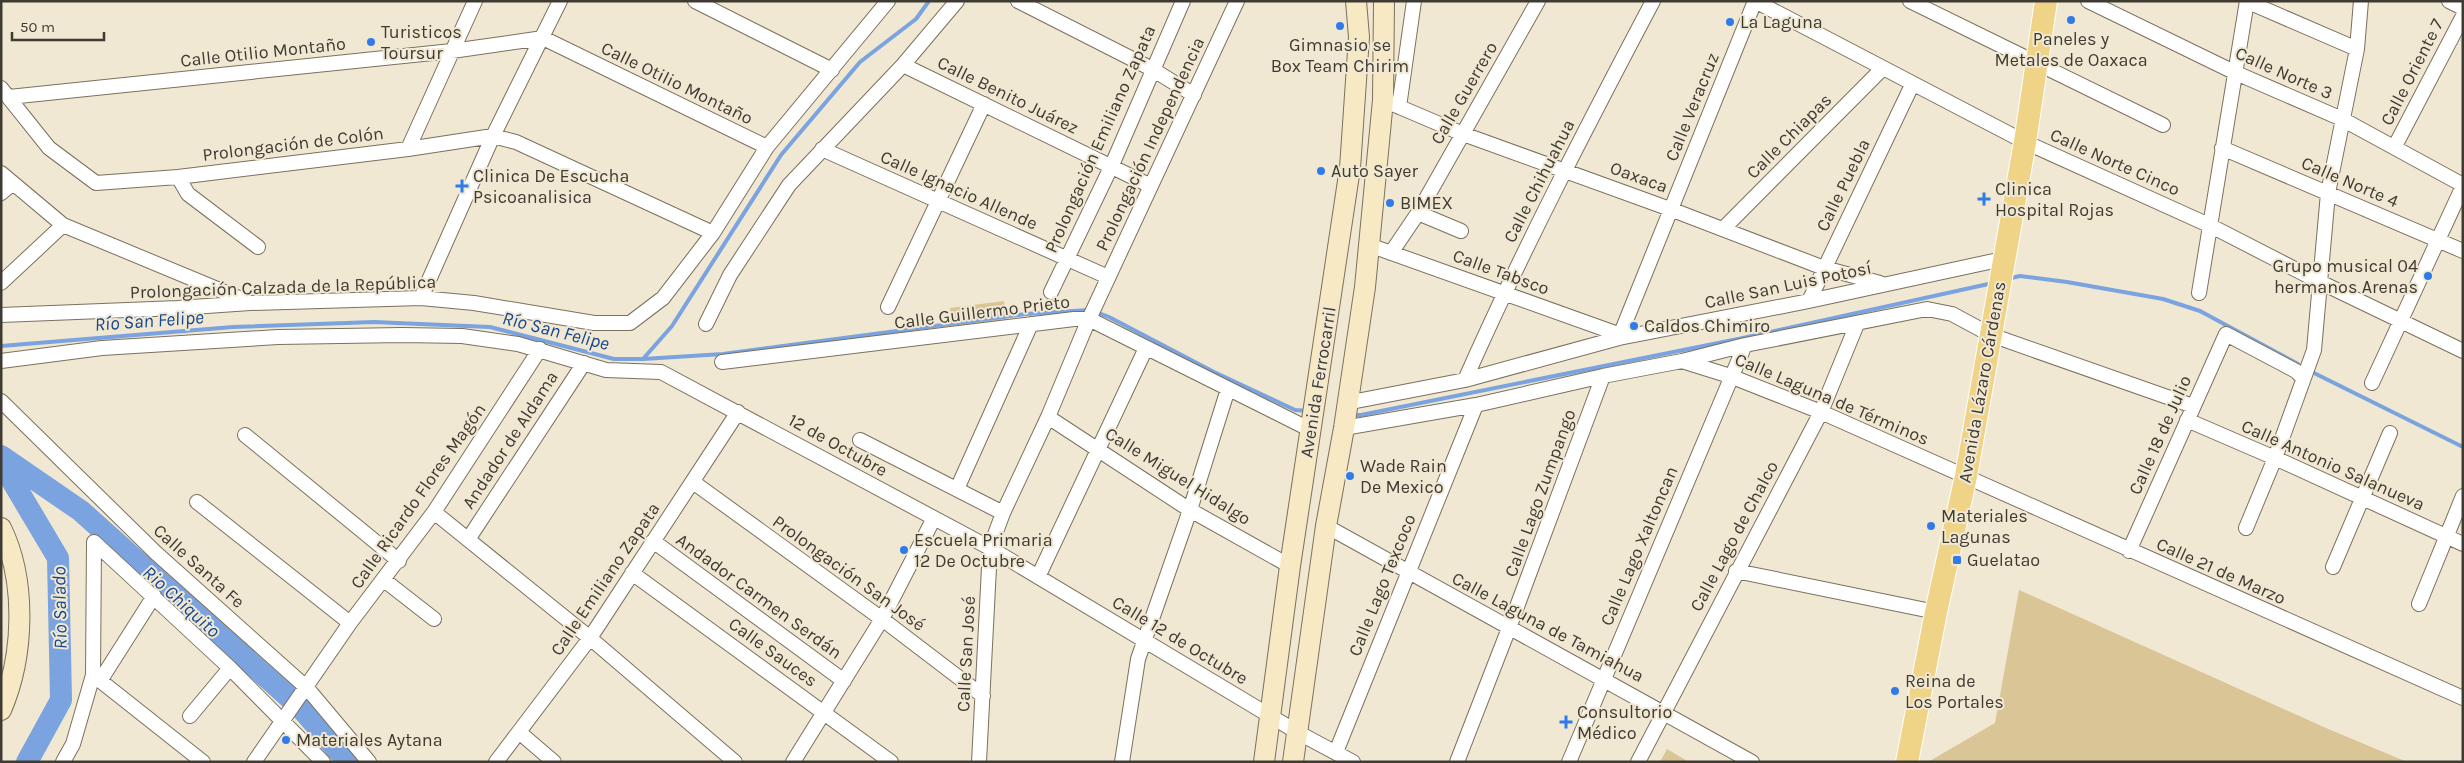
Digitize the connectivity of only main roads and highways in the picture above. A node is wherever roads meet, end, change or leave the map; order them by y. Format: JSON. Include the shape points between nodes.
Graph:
{"nodes":[{"id":1,"x":1356,"y":1,"type":"edge"},
{"id":2,"x":1384,"y":1,"type":"edge"},
{"id":3,"x":2046,"y":1,"type":"edge"},
{"id":4,"x":1,"y":528,"type":"edge"},
{"id":5,"x":1,"y":710,"type":"edge"},
{"id":6,"x":1264,"y":762,"type":"edge"},
{"id":7,"x":1292,"y":762,"type":"edge"},
{"id":8,"x":1907,"y":762,"type":"edge"}],
"edges":[{"from":1,"to":6,"type":"main road","name":"Avenida Ferrocarril","via":[[1358,37],[1350,168]]},
{"from":2,"to":7,"type":"main road","name":"Avenida Ferrocarril","via":[[1391,104]]},
{"from":3,"to":8,"type":"main road","name":"Avenida Lázaro Cárdenas","via":[[2025,142],[1966,476]]},
{"from":4,"to":5,"type":"main road","via":[[19,595],[13,675]]}]}
